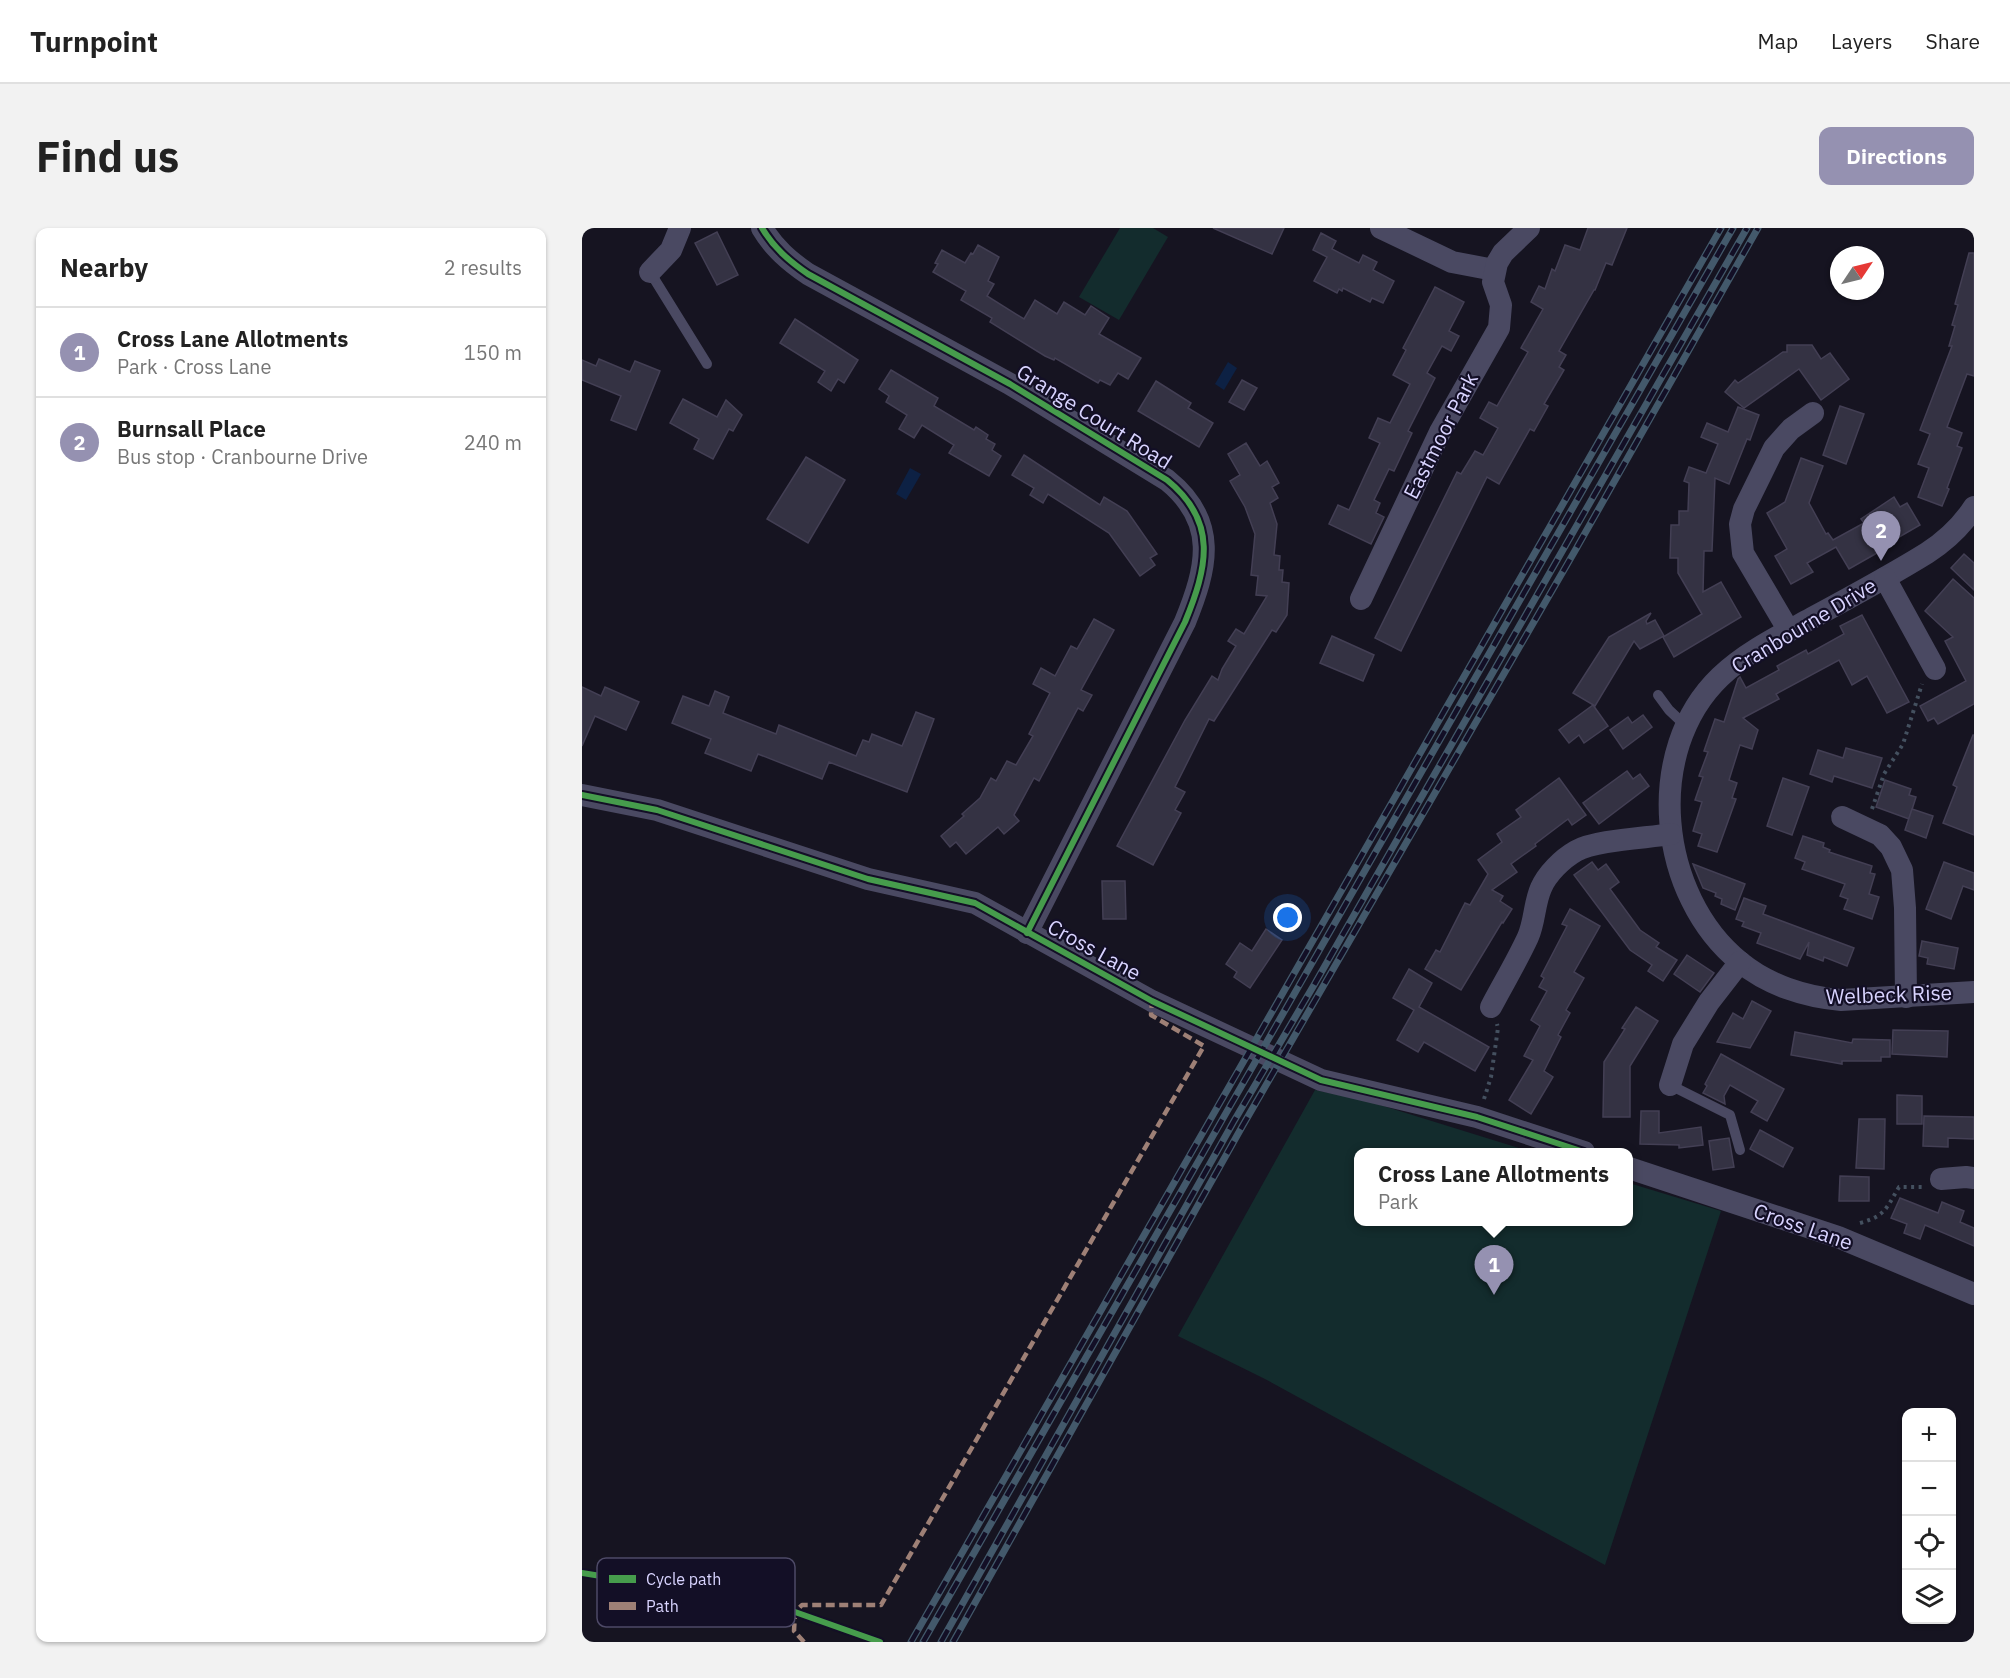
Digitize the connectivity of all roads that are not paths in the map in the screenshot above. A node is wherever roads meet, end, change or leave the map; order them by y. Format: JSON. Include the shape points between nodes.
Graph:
{"nodes":[{"id":1,"x":680,"y":228,"type":"edge"},
{"id":2,"x":762,"y":228,"type":"edge"},
{"id":3,"x":1381,"y":228,"type":"edge"},
{"id":4,"x":1529,"y":228,"type":"edge"},
{"id":5,"x":1494,"y":270,"type":"junction"},
{"id":6,"x":650,"y":272,"type":"joint"},
{"id":7,"x":707,"y":364,"type":"dead end"},
{"id":8,"x":1813,"y":412,"type":"dead end"},
{"id":9,"x":1970,"y":521,"type":"edge"},
{"id":10,"x":1885,"y":578,"type":"junction"},
{"id":11,"x":1362,"y":599,"type":"dead end"},
{"id":12,"x":1789,"y":631,"type":"junction"},
{"id":13,"x":1935,"y":669,"type":"road end"},
{"id":14,"x":1659,"y":695,"type":"dead end"},
{"id":15,"x":1686,"y":726,"type":"junction"},
{"id":16,"x":582,"y":795,"type":"edge"},
{"id":17,"x":1842,"y":817,"type":"dead end"},
{"id":18,"x":1671,"y":834,"type":"junction"},
{"id":19,"x":1682,"y":874,"type":"joint"},
{"id":20,"x":1027,"y":933,"type":"junction"},
{"id":21,"x":1740,"y":962,"type":"junction"},
{"id":22,"x":1974,"y":992,"type":"edge"},
{"id":23,"x":1906,"y":997,"type":"junction"},
{"id":24,"x":1491,"y":1007,"type":"road end"},
{"id":25,"x":1670,"y":1084,"type":"joint"},
{"id":26,"x":1572,"y":1148,"type":"edge"},
{"id":27,"x":1740,"y":1150,"type":"dead end"},
{"id":28,"x":1633,"y":1169,"type":"edge"},
{"id":29,"x":1974,"y":1178,"type":"edge"},
{"id":30,"x":1941,"y":1179,"type":"road end"},
{"id":31,"x":1974,"y":1294,"type":"edge"}],
"edges":[{"from":1,"to":6,"type":"street","via":[[671,250]]},
{"from":2,"to":20,"type":"street","name":"Grange Court Road","via":[[790,262],[808,274],[1010,384],[1167,480],[1181,491],[1200,521],[1203,562],[1199,587],[1185,622]]},
{"from":3,"to":5,"type":"street","via":[[1452,262]]},
{"from":4,"to":5,"type":"street","via":[[1503,253]]},
{"from":5,"to":11,"type":"street","name":"Eastmoor Park","via":[[1493,282],[1501,305],[1499,327],[1440,432]]},
{"from":6,"to":7,"type":"lane"},
{"from":8,"to":12,"type":"street","via":[[1774,448],[1740,524],[1743,553]]},
{"from":9,"to":10,"type":"street","name":"Cranbourne Drive"},
{"from":10,"to":12,"type":"street","name":"Cranbourne Drive"},
{"from":10,"to":13,"type":"street","name":"Cranbourne Drive"},
{"from":12,"to":15,"type":"street","name":"Cranbourne Drive","via":[[1720,678]]},
{"from":14,"to":15,"type":"lane"},
{"from":15,"to":18,"type":"street","name":"Cranbourne Drive","via":[[1671,778]]},
{"from":16,"to":20,"type":"street","name":"Cross Lane","via":[[657,810],[868,879],[975,903]]},
{"from":17,"to":23,"type":"street","via":[[1880,835],[1902,870]]},
{"from":18,"to":19,"type":"street","name":"Cranbourne Drive"},
{"from":18,"to":24,"type":"street","via":[[1590,845],[1562,861],[1541,887],[1530,933]]},
{"from":19,"to":21,"type":"street","name":"Welbeck Rise","via":[[1703,920]]},
{"from":20,"to":26,"type":"street","name":"Cross Lane","via":[[1152,1001],[1321,1080],[1477,1117]]},
{"from":21,"to":23,"type":"street","name":"Welbeck Rise","via":[[1770,981],[1820,998]]},
{"from":21,"to":25,"type":"street","via":[[1683,1044]]},
{"from":22,"to":23,"type":"street","name":"Welbeck Rise"},
{"from":25,"to":27,"type":"lane","via":[[1730,1115]]},
{"from":28,"to":31,"type":"street","name":"Cross Lane","via":[[1838,1237]]},
{"from":29,"to":30,"type":"street"}]}
